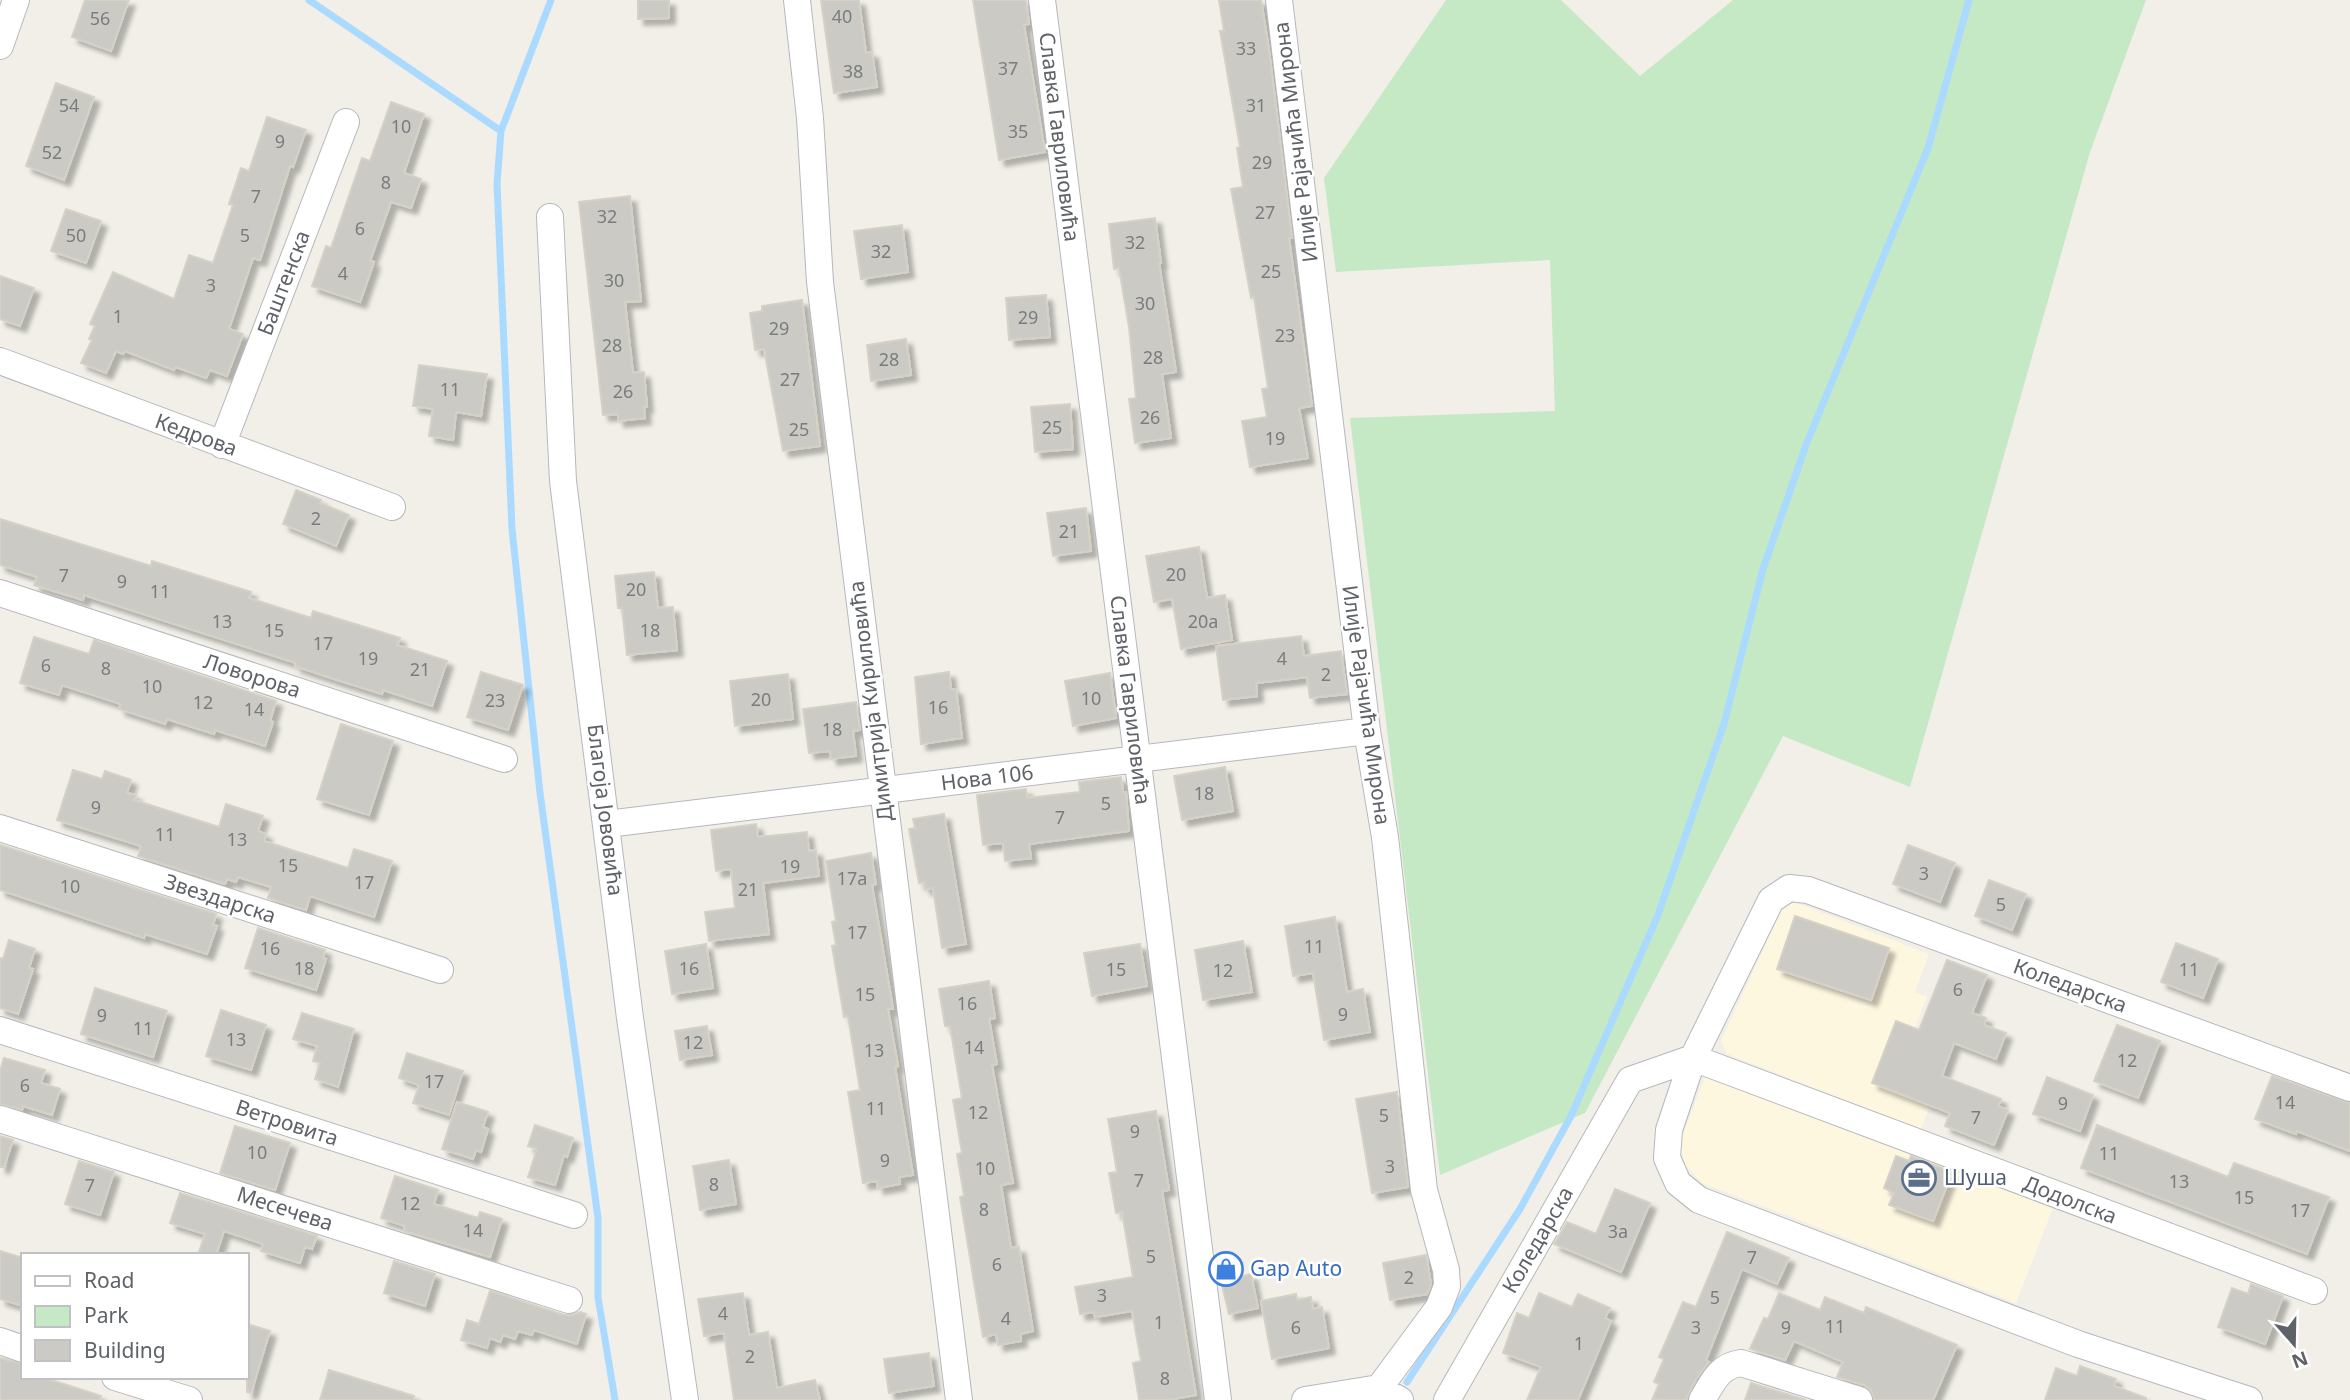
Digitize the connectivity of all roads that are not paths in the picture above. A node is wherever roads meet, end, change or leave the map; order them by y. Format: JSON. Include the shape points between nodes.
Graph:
{"nodes":[{"id":1,"x":16,"y":0,"type":"edge"},
{"id":2,"x":797,"y":0,"type":"edge"},
{"id":3,"x":1042,"y":0,"type":"edge"},
{"id":4,"x":1279,"y":0,"type":"edge"},
{"id":5,"x":0,"y":46,"type":"edge"},
{"id":6,"x":346,"y":122,"type":"dead end"},
{"id":7,"x":550,"y":217,"type":"dead end"},
{"id":8,"x":0,"y":362,"type":"edge"},
{"id":9,"x":222,"y":445,"type":"junction"},
{"id":10,"x":392,"y":507,"type":"dead end"},
{"id":11,"x":0,"y":593,"type":"edge"},
{"id":12,"x":1367,"y":731,"type":"junction"},
{"id":13,"x":504,"y":759,"type":"dead end"},
{"id":14,"x":1138,"y":759,"type":"junction"},
{"id":15,"x":882,"y":791,"type":"junction"},
{"id":16,"x":607,"y":824,"type":"junction"},
{"id":17,"x":0,"y":828,"type":"edge"},
{"id":18,"x":440,"y":970,"type":"dead end"},
{"id":19,"x":0,"y":1030,"type":"edge"},
{"id":20,"x":1693,"y":1058,"type":"junction"},
{"id":21,"x":1630,"y":1080,"type":"junction"},
{"id":22,"x":2350,"y":1088,"type":"edge"},
{"id":23,"x":1678,"y":1103,"type":"junction"},
{"id":24,"x":0,"y":1119,"type":"edge"},
{"id":25,"x":574,"y":1215,"type":"dead end"},
{"id":26,"x":2314,"y":1291,"type":"dead end"},
{"id":27,"x":569,"y":1300,"type":"dead end"},
{"id":28,"x":0,"y":1342,"type":"edge"},
{"id":29,"x":21,"y":1348,"type":"edge"},
{"id":30,"x":121,"y":1379,"type":"edge"},
{"id":31,"x":1390,"y":1394,"type":"edge"},
{"id":32,"x":189,"y":1400,"type":"edge"},
{"id":33,"x":685,"y":1400,"type":"edge"},
{"id":34,"x":959,"y":1400,"type":"edge"},
{"id":35,"x":1218,"y":1400,"type":"edge"},
{"id":36,"x":1306,"y":1400,"type":"edge"},
{"id":37,"x":1447,"y":1400,"type":"edge"},
{"id":38,"x":1702,"y":1400,"type":"edge"},
{"id":39,"x":1859,"y":1400,"type":"edge"},
{"id":40,"x":2249,"y":1400,"type":"edge"}],
"edges":[{"from":1,"to":5,"type":"street"},
{"from":2,"to":15,"type":"street","name":"Димитрија Кириловића","via":[[820,282]]},
{"from":3,"to":14,"type":"street","name":"Славка Гавриловића"},
{"from":4,"to":12,"type":"street","name":"Илије Рајачића Мирона"},
{"from":6,"to":9,"type":"street","name":"Баштенска"},
{"from":7,"to":16,"type":"street","name":"Благоја Јововића","via":[[563,481]]},
{"from":8,"to":9,"type":"street","name":"Кедрова"},
{"from":9,"to":10,"type":"street","name":"Кедрова"},
{"from":11,"to":13,"type":"street","name":"Ловорова"},
{"from":12,"to":14,"type":"street","name":"Нова 106"},
{"from":12,"to":31,"type":"street","name":"Илије Рајачића Мирона","via":[[1385,836],[1424,1190],[1447,1286]]},
{"from":14,"to":15,"type":"street","name":"Нова 106"},
{"from":14,"to":35,"type":"street","name":"Славка Гавриловића"},
{"from":15,"to":16,"type":"street","name":"Нова 106"},
{"from":15,"to":34,"type":"street","name":"Димитрија Кириловића"},
{"from":16,"to":33,"type":"street","name":"Благоја Јововића"},
{"from":17,"to":18,"type":"street","name":"Звездарска"},
{"from":19,"to":25,"type":"street","name":"Ветровита"},
{"from":20,"to":21,"type":"street"},
{"from":20,"to":22,"type":"street","name":"Коледарска","via":[[1771,900],[1789,888],[1808,890]]},
{"from":20,"to":23,"type":"street"},
{"from":20,"to":26,"type":"street","name":"Додолска"},
{"from":21,"to":23,"type":"street","via":[[1652,1082]]},
{"from":21,"to":37,"type":"street","name":"Коледарска"},
{"from":23,"to":40,"type":"street","via":[[1669,1130],[1667,1158],[1678,1183],[1699,1200],[2078,1344]]},
{"from":24,"to":27,"type":"street","name":"Месечева"},
{"from":28,"to":29,"type":"street"},
{"from":30,"to":32,"type":"street"},
{"from":31,"to":36,"type":"street"},
{"from":38,"to":39,"type":"street","via":[[1723,1368],[1741,1363]]}]}
